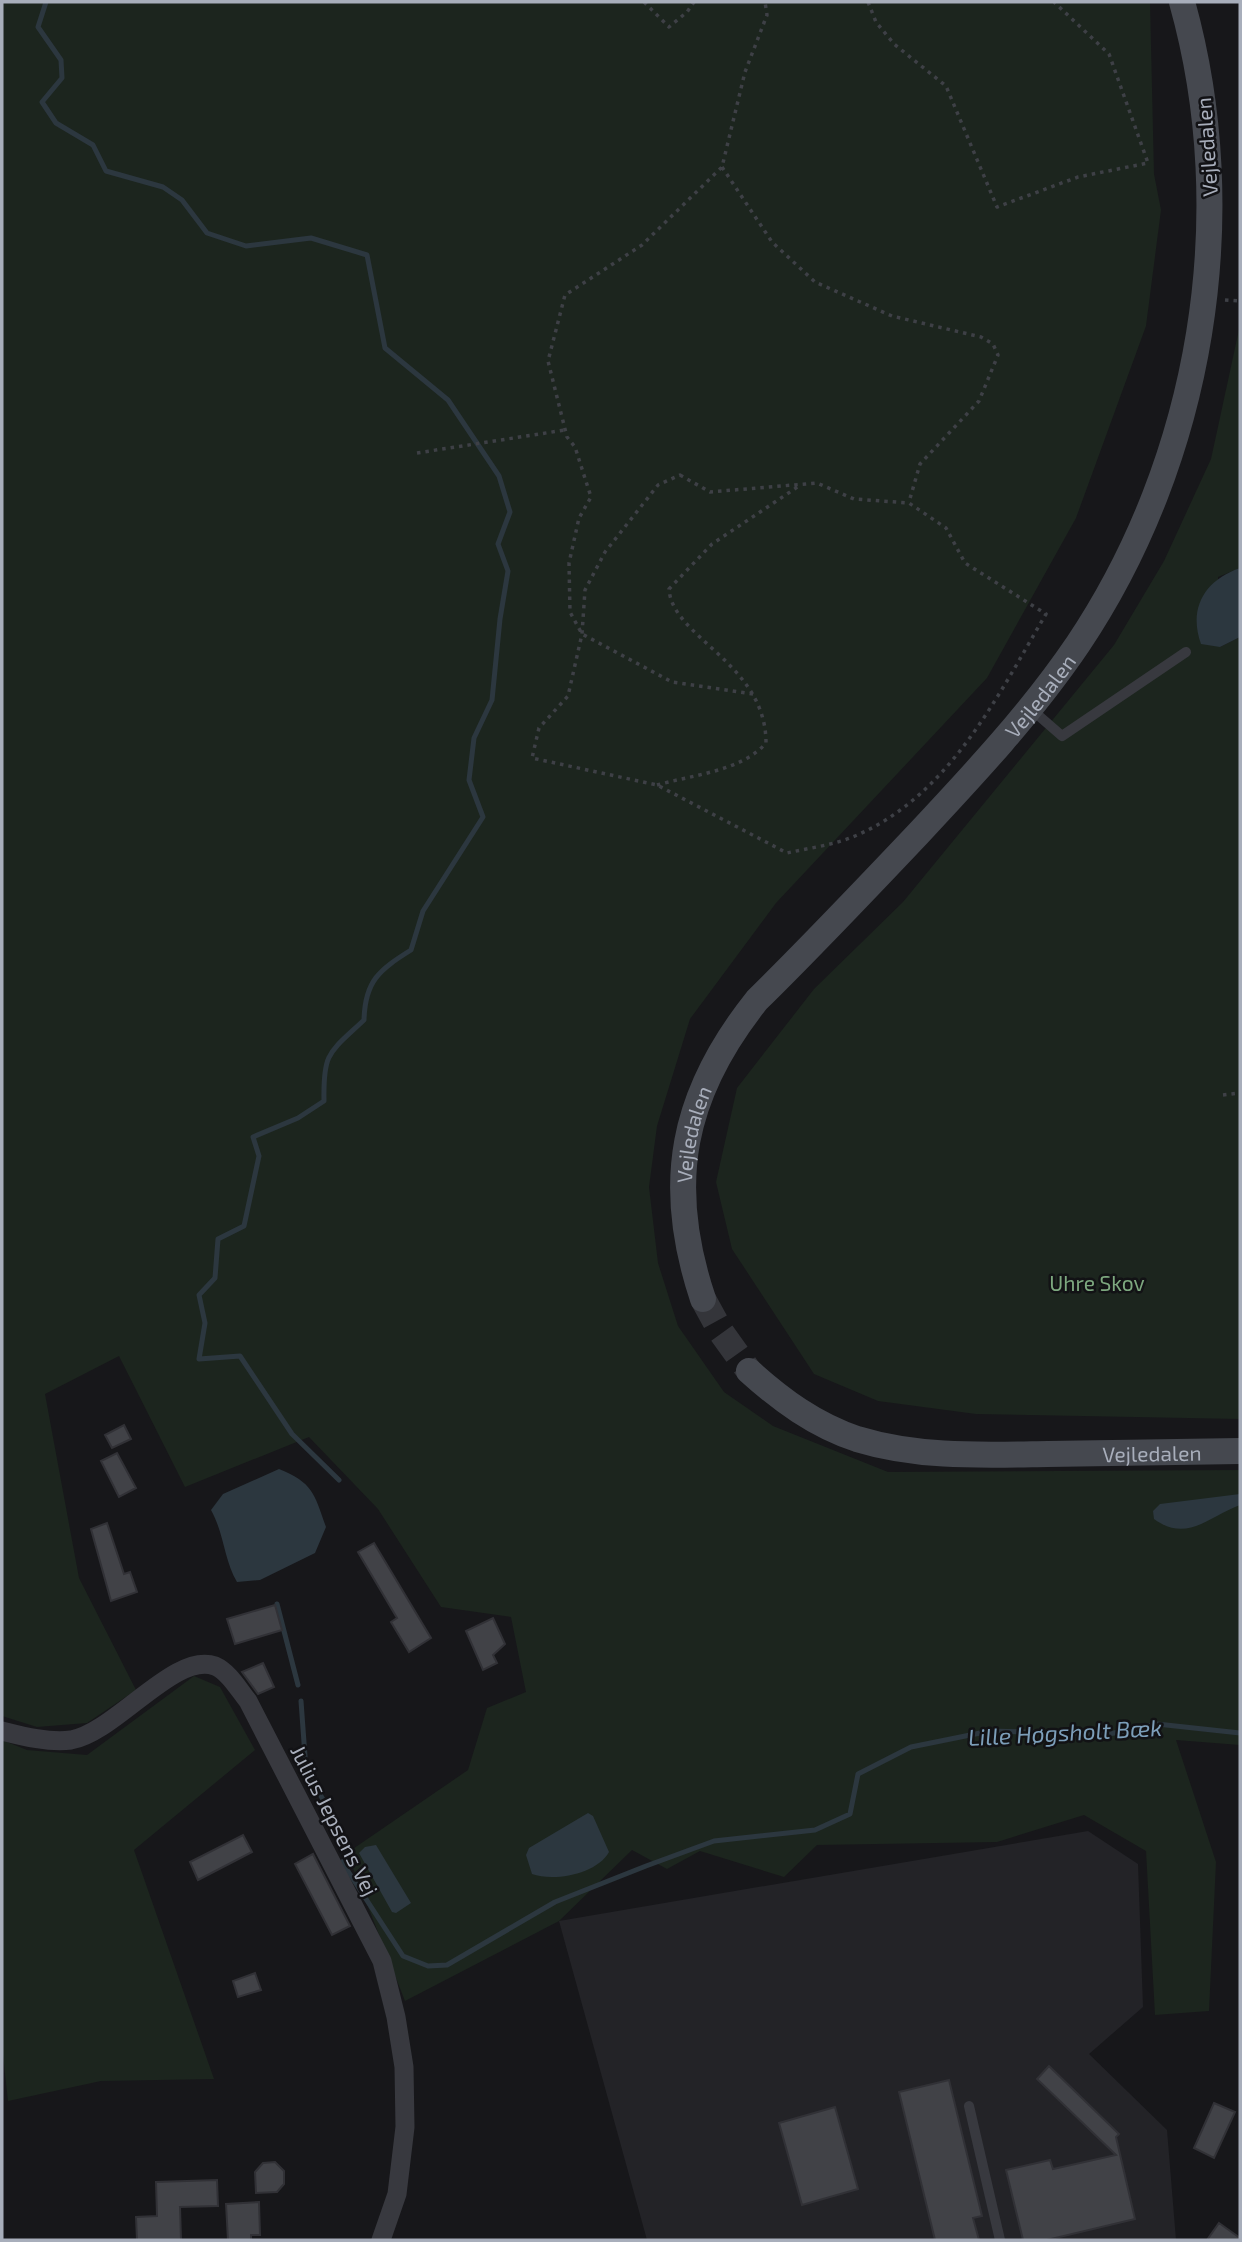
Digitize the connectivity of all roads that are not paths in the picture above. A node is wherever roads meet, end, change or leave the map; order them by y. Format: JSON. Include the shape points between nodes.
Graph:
{"nodes":[{"id":1,"x":1182,"y":2,"type":"edge"},
{"id":2,"x":1186,"y":652,"type":"dead end"},
{"id":3,"x":1031,"y":708,"type":"junction"},
{"id":4,"x":703,"y":1298,"type":"tunnel mouth"},
{"id":5,"x":749,"y":1371,"type":"tunnel mouth"},
{"id":6,"x":1240,"y":1451,"type":"edge"},
{"id":7,"x":2,"y":1731,"type":"edge"},
{"id":8,"x":969,"y":2106,"type":"dead end"},
{"id":9,"x":381,"y":2240,"type":"edge"},
{"id":10,"x":1000,"y":2240,"type":"edge"}],
"edges":[{"from":1,"to":3,"type":"street","name":"Vejledalen","via":[[1203,96],[1210,169],[1206,309],[1188,396],[1165,474],[1136,544],[1079,642]]},
{"from":2,"to":3,"type":"lane","via":[[1062,736]]},
{"from":3,"to":4,"type":"street","name":"Vejledalen","via":[[957,792],[757,1000],[710,1069],[695,1104],[682,1180],[689,1246]]},
{"from":5,"to":6,"type":"street","name":"Vejledalen","via":[[780,1399],[816,1421],[856,1438],[908,1450],[957,1455]]},
{"from":7,"to":9,"type":"street","name":"Julius Jepsens Vej","via":[[71,1740],[107,1726],[180,1670],[197,1664],[215,1666],[227,1674],[248,1701],[382,1961],[397,2017],[405,2127],[397,2194]]},
{"from":8,"to":10,"type":"lane"}]}
